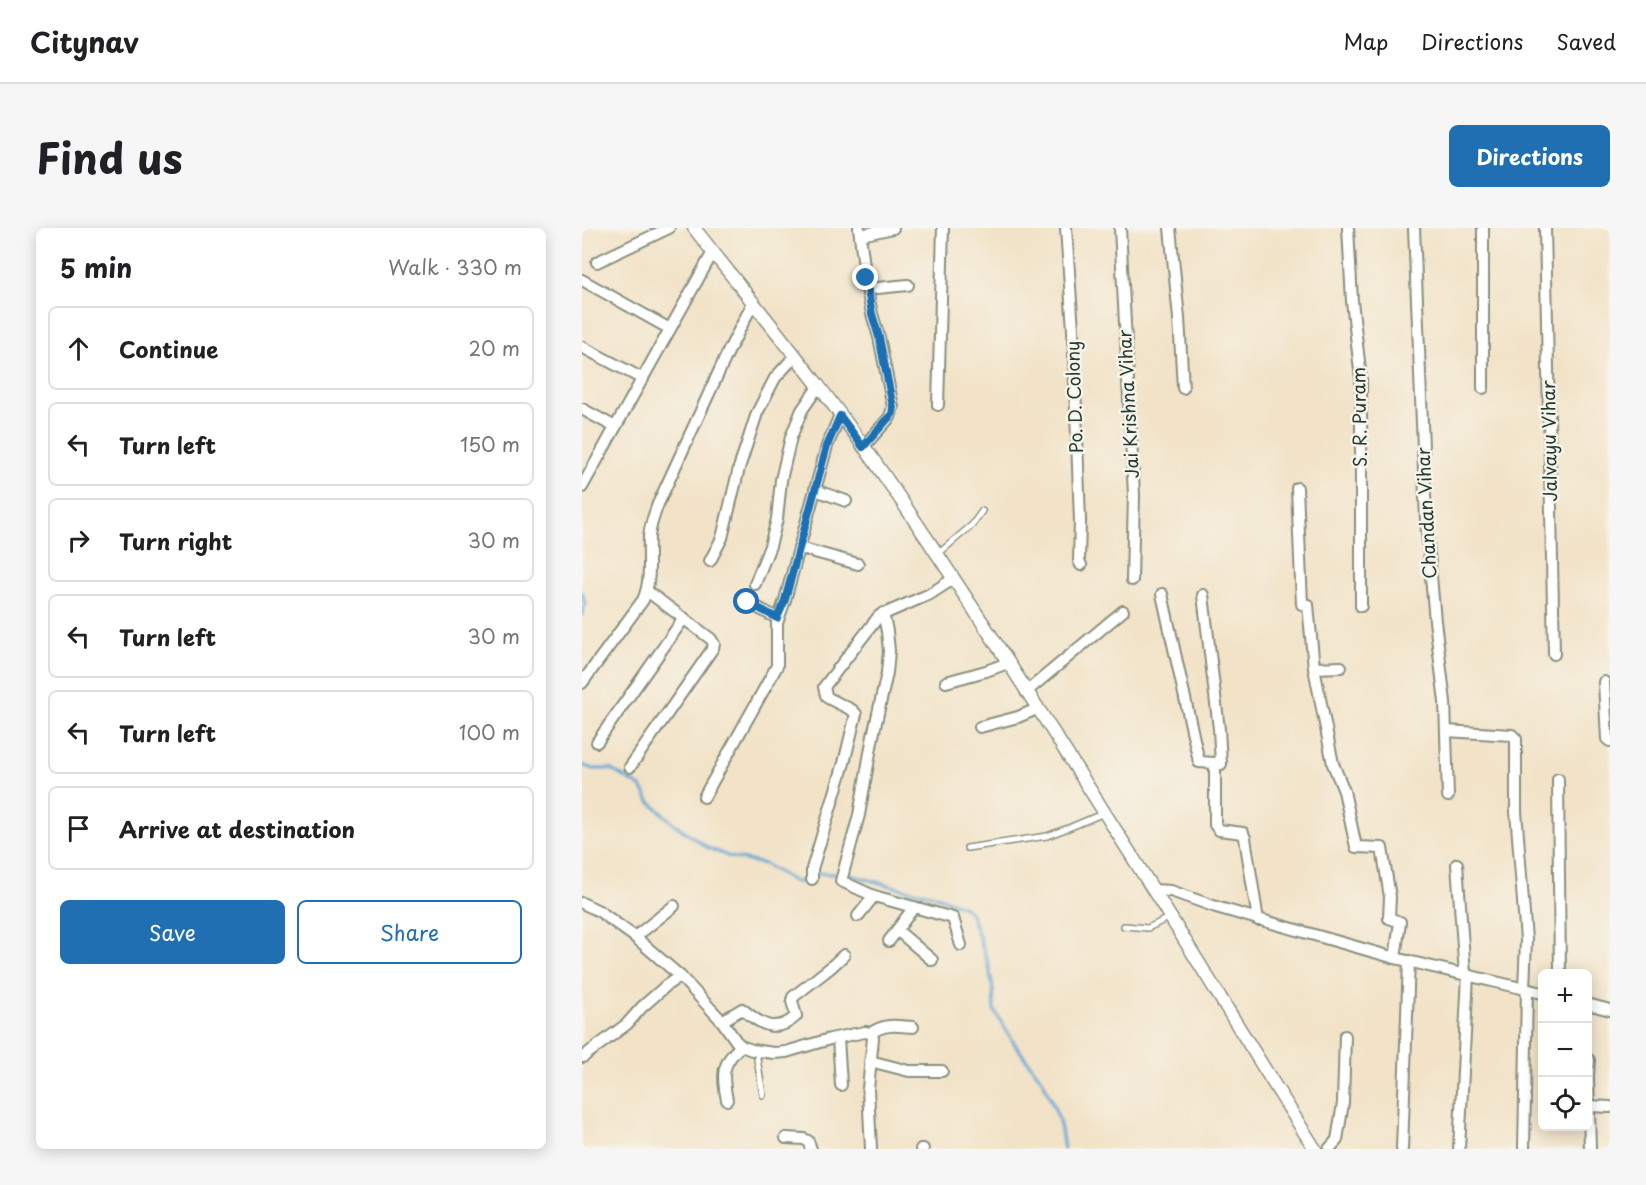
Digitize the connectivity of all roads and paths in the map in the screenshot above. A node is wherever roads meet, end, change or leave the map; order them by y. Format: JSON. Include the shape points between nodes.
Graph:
{"nodes":[{"id":1,"x":669,"y":228,"type":"edge"},
{"id":2,"x":694,"y":228,"type":"edge"},
{"id":3,"x":893,"y":228,"type":"edge"},
{"id":4,"x":943,"y":228,"type":"edge"},
{"id":5,"x":1066,"y":228,"type":"edge"},
{"id":6,"x":1120,"y":228,"type":"edge"},
{"id":7,"x":1170,"y":228,"type":"edge"},
{"id":8,"x":1348,"y":228,"type":"edge"},
{"id":9,"x":1414,"y":228,"type":"edge"},
{"id":10,"x":1483,"y":228,"type":"edge"},
{"id":11,"x":1545,"y":228,"type":"edge"},
{"id":12,"x":860,"y":232,"type":"edge"},
{"id":13,"x":713,"y":252,"type":"junction"},
{"id":14,"x":597,"y":262,"type":"dead end"},
{"id":15,"x":582,"y":280,"type":"edge"},
{"id":16,"x":908,"y":285,"type":"dead end"},
{"id":17,"x":867,"y":290,"type":"junction"},
{"id":18,"x":753,"y":303,"type":"junction"},
{"id":19,"x":670,"y":329,"type":"junction"},
{"id":20,"x":582,"y":347,"type":"edge"},
{"id":21,"x":795,"y":357,"type":"junction"},
{"id":22,"x":643,"y":379,"type":"junction"},
{"id":23,"x":818,"y":387,"type":"junction"},
{"id":24,"x":1183,"y":388,"type":"dead end"},
{"id":25,"x":1483,"y":388,"type":"dead end"},
{"id":26,"x":938,"y":405,"type":"dead end"},
{"id":27,"x":582,"y":409,"type":"edge"},
{"id":28,"x":840,"y":416,"type":"junction"},
{"id":29,"x":615,"y":427,"type":"junction"},
{"id":30,"x":863,"y":447,"type":"junction"},
{"id":31,"x":582,"y":487,"type":"edge"},
{"id":32,"x":1297,"y":488,"type":"dead end"},
{"id":33,"x":815,"y":490,"type":"junction"},
{"id":34,"x":846,"y":501,"type":"dead end"},
{"id":35,"x":982,"y":511,"type":"dead end"},
{"id":36,"x":800,"y":548,"type":"junction"},
{"id":37,"x":937,"y":555,"type":"junction"},
{"id":38,"x":710,"y":561,"type":"dead end"},
{"id":39,"x":858,"y":564,"type":"dead end"},
{"id":40,"x":1081,"y":565,"type":"dead end"},
{"id":41,"x":953,"y":579,"type":"junction"},
{"id":42,"x":1132,"y":580,"type":"dead end"},
{"id":43,"x":755,"y":584,"type":"dead end"},
{"id":44,"x":647,"y":591,"type":"junction"},
{"id":45,"x":1162,"y":594,"type":"dead end"},
{"id":46,"x":1203,"y":595,"type":"dead end"},
{"id":47,"x":747,"y":602,"type":"dead end"},
{"id":48,"x":1361,"y":606,"type":"dead end"},
{"id":49,"x":1122,"y":611,"type":"dead end"},
{"id":50,"x":883,"y":613,"type":"junction"},
{"id":51,"x":684,"y":618,"type":"junction"},
{"id":52,"x":777,"y":618,"type":"junction"},
{"id":53,"x":1554,"y":654,"type":"dead end"},
{"id":54,"x":1008,"y":663,"type":"junction"},
{"id":55,"x":1341,"y":667,"type":"dead end"},
{"id":56,"x":1314,"y":668,"type":"junction"},
{"id":57,"x":1604,"y":681,"type":"dead end"},
{"id":58,"x":946,"y":682,"type":"dead end"},
{"id":59,"x":582,"y":683,"type":"edge"},
{"id":60,"x":1026,"y":692,"type":"junction"},
{"id":61,"x":1037,"y":709,"type":"junction"},
{"id":62,"x":980,"y":727,"type":"dead end"},
{"id":63,"x":1446,"y":731,"type":"junction"},
{"id":64,"x":1610,"y":741,"type":"edge"},
{"id":65,"x":597,"y":742,"type":"dead end"},
{"id":66,"x":1215,"y":763,"type":"junction"},
{"id":67,"x":630,"y":767,"type":"dead end"},
{"id":68,"x":1558,"y":779,"type":"dead end"},
{"id":69,"x":1449,"y":796,"type":"dead end"},
{"id":70,"x":704,"y":797,"type":"dead end"},
{"id":71,"x":1104,"y":813,"type":"junction"},
{"id":72,"x":967,"y":848,"type":"dead end"},
{"id":73,"x":1457,"y":864,"type":"dead end"},
{"id":74,"x":812,"y":874,"type":"dead end"},
{"id":75,"x":1153,"y":890,"type":"junction"},
{"id":76,"x":874,"y":896,"type":"junction"},
{"id":77,"x":582,"y":903,"type":"edge"},
{"id":78,"x":674,"y":906,"type":"dead end"},
{"id":79,"x":914,"y":907,"type":"junction"},
{"id":80,"x":858,"y":916,"type":"dead end"},
{"id":81,"x":1170,"y":917,"type":"junction"},
{"id":82,"x":1258,"y":920,"type":"junction"},
{"id":83,"x":1124,"y":926,"type":"dead end"},
{"id":84,"x":897,"y":930,"type":"junction"},
{"id":85,"x":635,"y":937,"type":"junction"},
{"id":86,"x":889,"y":941,"type":"dead end"},
{"id":87,"x":961,"y":945,"type":"dead end"},
{"id":88,"x":844,"y":955,"type":"dead end"},
{"id":89,"x":1395,"y":958,"type":"junction"},
{"id":90,"x":932,"y":960,"type":"dead end"},
{"id":91,"x":1409,"y":961,"type":"junction"},
{"id":92,"x":1560,"y":969,"type":"edge"},
{"id":93,"x":1466,"y":975,"type":"junction"},
{"id":94,"x":680,"y":976,"type":"junction"},
{"id":95,"x":1526,"y":989,"type":"junction"},
{"id":96,"x":1538,"y":992,"type":"edge"},
{"id":97,"x":1592,"y":1005,"type":"edge"},
{"id":98,"x":1610,"y":1010,"type":"edge"},
{"id":99,"x":722,"y":1021,"type":"junction"},
{"id":100,"x":913,"y":1027,"type":"dead end"},
{"id":101,"x":871,"y":1033,"type":"junction"},
{"id":102,"x":1346,"y":1036,"type":"dead end"},
{"id":103,"x":838,"y":1038,"type":"junction"},
{"id":104,"x":741,"y":1046,"type":"junction"},
{"id":105,"x":757,"y":1050,"type":"junction"},
{"id":106,"x":583,"y":1057,"type":"edge"},
{"id":107,"x":870,"y":1062,"type":"junction"},
{"id":108,"x":942,"y":1071,"type":"dead end"},
{"id":109,"x":841,"y":1085,"type":"dead end"},
{"id":110,"x":764,"y":1095,"type":"dead end"},
{"id":111,"x":728,"y":1100,"type":"dead end"},
{"id":112,"x":1592,"y":1106,"type":"edge"},
{"id":113,"x":1610,"y":1107,"type":"edge"},
{"id":114,"x":1590,"y":1131,"type":"edge"},
{"id":115,"x":786,"y":1138,"type":"dead end"},
{"id":116,"x":811,"y":1149,"type":"edge"},
{"id":117,"x":871,"y":1149,"type":"edge"},
{"id":118,"x":1315,"y":1149,"type":"edge"},
{"id":119,"x":1329,"y":1149,"type":"edge"},
{"id":120,"x":1402,"y":1149,"type":"edge"},
{"id":121,"x":1459,"y":1149,"type":"edge"},
{"id":122,"x":1524,"y":1149,"type":"edge"},
{"id":123,"x":1590,"y":1149,"type":"edge"}],
"edges":[{"from":1,"to":14,"type":"street"},
{"from":2,"to":13,"type":"street"},
{"from":3,"to":12,"type":"street"},
{"from":4,"to":26,"type":"street"},
{"from":5,"to":40,"type":"street","name":"Po. D. Colony"},
{"from":6,"to":42,"type":"street","name":"Jai Krishna Vihar","via":[[1134,495]]},
{"from":7,"to":24,"type":"street"},
{"from":8,"to":48,"type":"street","name":"S. R. Puram","via":[[1361,379]]},
{"from":9,"to":63,"type":"street","name":"Chandan Vihar","via":[[1426,520]]},
{"from":10,"to":25,"type":"street"},
{"from":11,"to":53,"type":"street","name":"Jalvayu Vihar"},
{"from":12,"to":17,"type":"street"},
{"from":13,"to":18,"type":"street"},
{"from":13,"to":19,"type":"street"},
{"from":15,"to":19,"type":"street"},
{"from":16,"to":17,"type":"street"},
{"from":17,"to":30,"type":"street","via":[[893,407],[890,417]]},
{"from":18,"to":21,"type":"street"},
{"from":18,"to":44,"type":"street","via":[[651,522]]},
{"from":19,"to":22,"type":"street"},
{"from":20,"to":22,"type":"street"},
{"from":21,"to":23,"type":"street"},
{"from":21,"to":38,"type":"street","via":[[775,378],[757,413],[722,538]]},
{"from":22,"to":29,"type":"street"},
{"from":23,"to":28,"type":"street"},
{"from":23,"to":43,"type":"street","via":[[791,436],[777,519]]},
{"from":27,"to":29,"type":"street"},
{"from":28,"to":30,"type":"street"},
{"from":28,"to":33,"type":"street"},
{"from":29,"to":31,"type":"street"},
{"from":30,"to":37,"type":"street"},
{"from":32,"to":56,"type":"street","via":[[1302,604],[1308,605]]},
{"from":33,"to":34,"type":"street"},
{"from":33,"to":36,"type":"street"},
{"from":35,"to":37,"type":"lane","via":[[972,525]]},
{"from":36,"to":39,"type":"street"},
{"from":36,"to":52,"type":"street"},
{"from":37,"to":41,"type":"street"},
{"from":41,"to":50,"type":"street","via":[[930,594]]},
{"from":41,"to":54,"type":"street"},
{"from":44,"to":51,"type":"street"},
{"from":44,"to":59,"type":"street"},
{"from":45,"to":66,"type":"street","via":[[1199,762]]},
{"from":46,"to":66,"type":"street","via":[[1219,729],[1221,764]]},
{"from":47,"to":52,"type":"street"},
{"from":49,"to":60,"type":"street"},
{"from":50,"to":74,"type":"street","via":[[824,687],[828,698],[856,714]]},
{"from":50,"to":76,"type":"street","via":[[889,651],[887,673],[859,815],[841,881]]},
{"from":51,"to":65,"type":"street"},
{"from":51,"to":67,"type":"street","via":[[711,639],[713,648]]},
{"from":52,"to":70,"type":"street","via":[[777,666]]},
{"from":54,"to":58,"type":"street"},
{"from":54,"to":60,"type":"street"},
{"from":55,"to":56,"type":"street"},
{"from":56,"to":89,"type":"street","via":[[1333,764],[1344,791],[1356,847],[1382,848],[1390,897],[1389,918],[1400,922]]},
{"from":57,"to":64,"type":"street"},
{"from":60,"to":61,"type":"street"},
{"from":61,"to":62,"type":"street"},
{"from":61,"to":71,"type":"street"},
{"from":63,"to":69,"type":"street","name":"Chandan Vihar"},
{"from":63,"to":95,"type":"street","via":[[1512,735],[1516,739]]},
{"from":66,"to":82,"type":"street","via":[[1215,825],[1219,830],[1243,833]]},
{"from":68,"to":92,"type":"street"},
{"from":71,"to":72,"type":"lane","via":[[1047,836]]},
{"from":71,"to":75,"type":"street"},
{"from":73,"to":93,"type":"street"},
{"from":75,"to":81,"type":"street"},
{"from":75,"to":82,"type":"street","via":[[1171,891]]},
{"from":76,"to":79,"type":"street"},
{"from":76,"to":80,"type":"street"},
{"from":77,"to":85,"type":"street"},
{"from":78,"to":85,"type":"street"},
{"from":79,"to":84,"type":"street"},
{"from":79,"to":87,"type":"street","via":[[953,918]]},
{"from":81,"to":83,"type":"lane","via":[[1148,928]]},
{"from":81,"to":118,"type":"street"},
{"from":82,"to":89,"type":"street"},
{"from":84,"to":86,"type":"street"},
{"from":84,"to":90,"type":"street"},
{"from":85,"to":94,"type":"street"},
{"from":88,"to":99,"type":"street","via":[[793,997],[794,1019],[773,1027],[742,1009]]},
{"from":89,"to":91,"type":"street"},
{"from":91,"to":93,"type":"street"},
{"from":91,"to":120,"type":"street"},
{"from":93,"to":95,"type":"street"},
{"from":93,"to":121,"type":"street"},
{"from":94,"to":99,"type":"street"},
{"from":94,"to":106,"type":"street"},
{"from":95,"to":96,"type":"street"},
{"from":95,"to":122,"type":"street"},
{"from":97,"to":98,"type":"street"},
{"from":99,"to":104,"type":"street"},
{"from":100,"to":101,"type":"street","via":[[885,1026]]},
{"from":101,"to":103,"type":"street"},
{"from":101,"to":107,"type":"street"},
{"from":102,"to":119,"type":"street","via":[[1343,1103],[1337,1140]]},
{"from":103,"to":105,"type":"street","via":[[786,1052]]},
{"from":103,"to":109,"type":"street"},
{"from":104,"to":105,"type":"street"},
{"from":104,"to":111,"type":"street","via":[[724,1069]]},
{"from":105,"to":110,"type":"lane"},
{"from":107,"to":108,"type":"street","via":[[909,1071]]},
{"from":107,"to":117,"type":"street"},
{"from":112,"to":113,"type":"street"},
{"from":114,"to":123,"type":"street"},
{"from":115,"to":116,"type":"street","via":[[804,1139]]}]}
